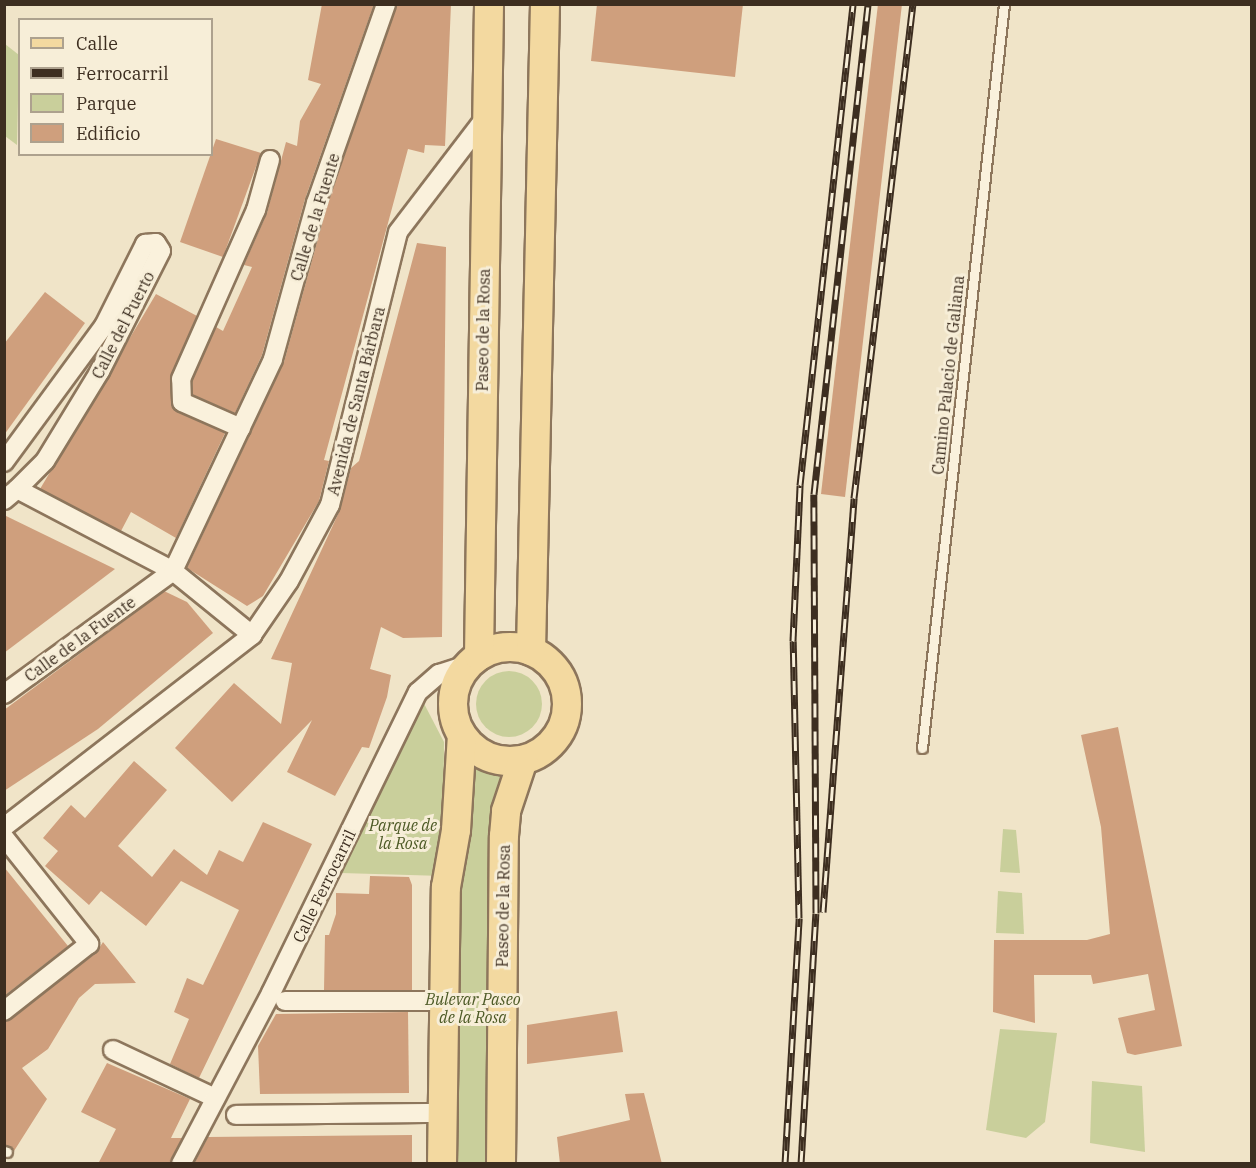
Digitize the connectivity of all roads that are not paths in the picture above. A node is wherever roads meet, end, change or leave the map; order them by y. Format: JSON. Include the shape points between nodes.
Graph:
{"nodes":[{"id":1,"x":386,"y":4,"type":"edge"},
{"id":2,"x":489,"y":4,"type":"edge"},
{"id":3,"x":545,"y":4,"type":"edge"},
{"id":4,"x":1004,"y":4,"type":"edge"},
{"id":5,"x":486,"y":117,"type":"junction"},
{"id":6,"x":270,"y":160,"type":"dead end"},
{"id":7,"x":241,"y":428,"type":"junction"},
{"id":8,"x":4,"y":462,"type":"edge"},
{"id":9,"x":11,"y":495,"type":"edge"},
{"id":10,"x":173,"y":571,"type":"junction"},
{"id":11,"x":252,"y":634,"type":"junction"},
{"id":12,"x":531,"y":651,"type":"junction"},
{"id":13,"x":474,"y":660,"type":"junction"},
{"id":14,"x":4,"y":694,"type":"edge"},
{"id":15,"x":462,"y":735,"type":"junction"},
{"id":16,"x":922,"y":748,"type":"dead end"},
{"id":17,"x":523,"y":760,"type":"junction"},
{"id":18,"x":4,"y":827,"type":"edge"},
{"id":19,"x":4,"y":837,"type":"edge"},
{"id":20,"x":285,"y":1001,"type":"dead end"},
{"id":21,"x":443,"y":1001,"type":"junction"},
{"id":22,"x":4,"y":1011,"type":"edge"},
{"id":23,"x":113,"y":1050,"type":"dead end"},
{"id":24,"x":214,"y":1098,"type":"junction"},
{"id":25,"x":442,"y":1113,"type":"junction"},
{"id":26,"x":236,"y":1116,"type":"dead end"},
{"id":27,"x":181,"y":1164,"type":"edge"},
{"id":28,"x":442,"y":1164,"type":"edge"},
{"id":29,"x":501,"y":1164,"type":"edge"}],
"edges":[{"from":1,"to":7,"type":"street","name":"Calle de la Fuente","via":[[315,203],[273,359]]},
{"from":2,"to":5,"type":"main road","name":"Paseo de la Rosa"},
{"from":3,"to":12,"type":"main road"},
{"from":4,"to":16,"type":"lane","name":"Camino Palacio de Galiana"},
{"from":5,"to":11,"type":"street","name":"Avenida de Santa Bárbara","via":[[398,232],[330,505],[289,581]]},
{"from":5,"to":13,"type":"main road","name":"Paseo de la Rosa"},
{"from":6,"to":7,"type":"street","via":[[256,210],[181,379],[182,402]]},
{"from":7,"to":10,"type":"street","name":"Calle de la Fuente"},
{"from":8,"to":9,"type":"street","name":"Calle del Puerto","via":[[104,326],[145,244],[156,243],[161,250],[100,371],[45,461]]},
{"from":9,"to":10,"type":"street","name":"Calle del Puerto"},
{"from":10,"to":11,"type":"street","name":"Calle del Puerto"},
{"from":10,"to":14,"type":"street","name":"Calle de la Fuente"},
{"from":11,"to":18,"type":"street","name":"Avenida de Santa Bárbara"},
{"from":12,"to":13,"type":"main road","via":[[504,647]]},
{"from":12,"to":17,"type":"main road","via":[[548,662],[561,678],[567,698],[557,737]]},
{"from":13,"to":15,"type":"main road","via":[[454,690],[455,721]]},
{"from":13,"to":24,"type":"street","name":"Calle Ferrocarril","via":[[439,674],[418,692]]},
{"from":15,"to":17,"type":"main road","via":[[482,754]]},
{"from":15,"to":21,"type":"main road","via":[[456,830],[446,887]]},
{"from":17,"to":29,"type":"main road","name":"Paseo de la Rosa","via":[[506,811],[504,836]]},
{"from":19,"to":22,"type":"street","via":[[89,944]]},
{"from":20,"to":21,"type":"street"},
{"from":21,"to":25,"type":"main road"},
{"from":23,"to":24,"type":"street"},
{"from":24,"to":27,"type":"street","name":"Calle Ferrocarril"},
{"from":25,"to":26,"type":"street"},
{"from":25,"to":28,"type":"main road"}]}
